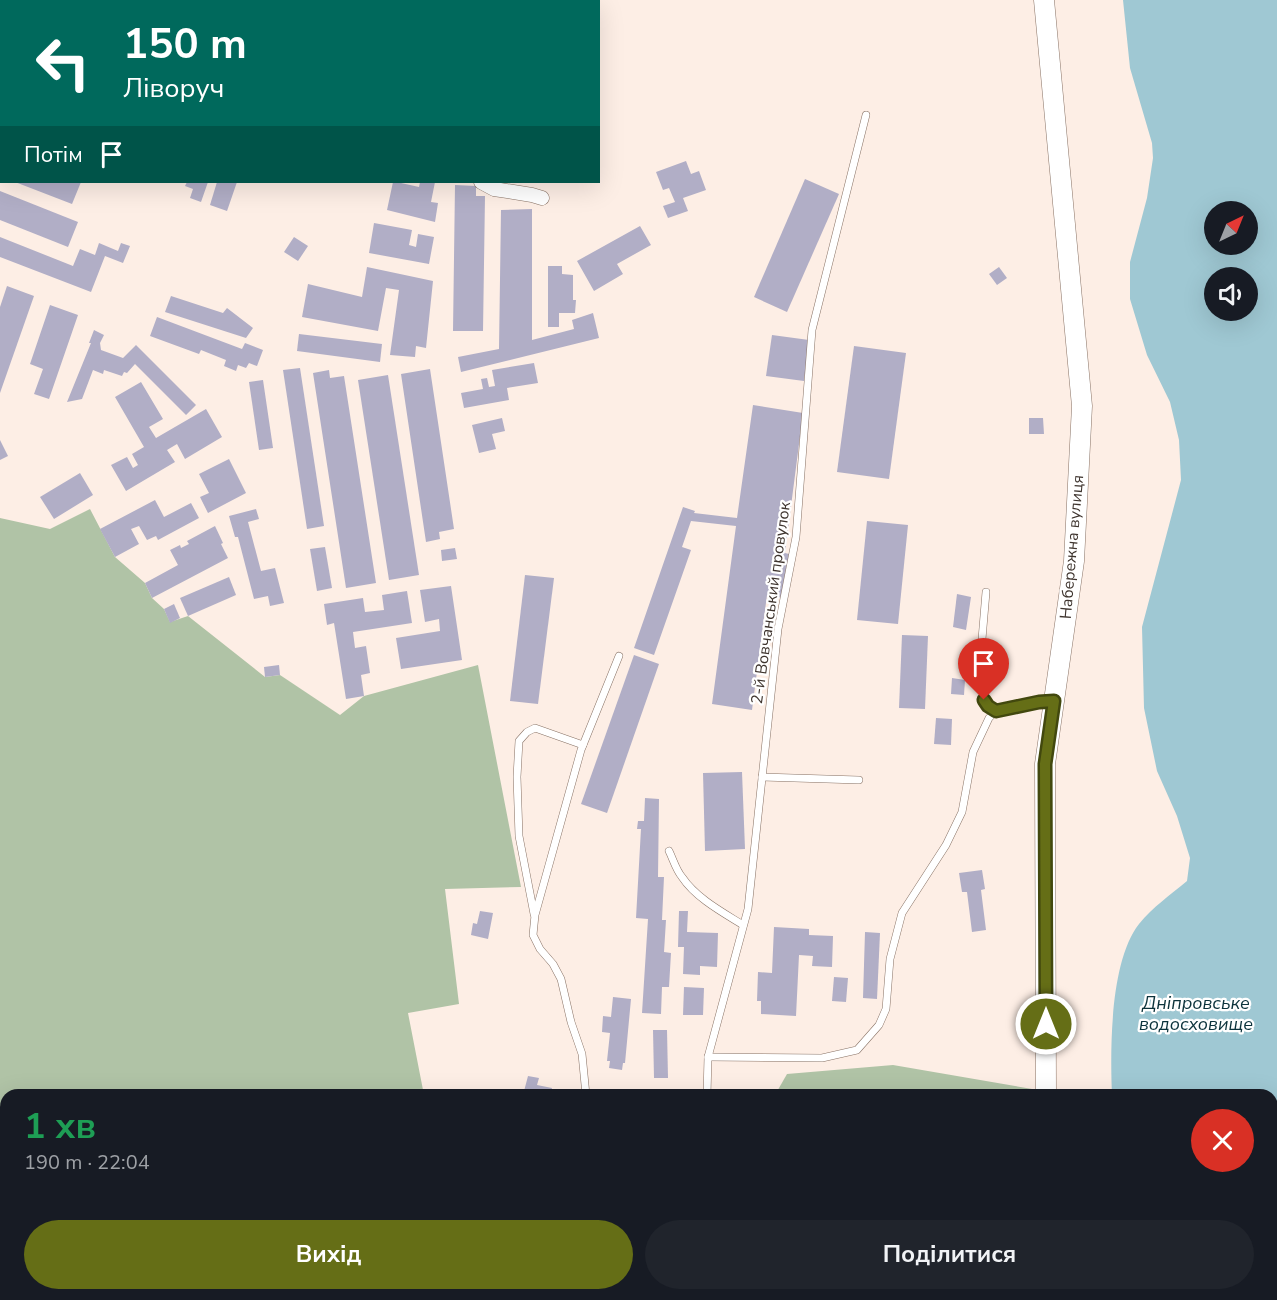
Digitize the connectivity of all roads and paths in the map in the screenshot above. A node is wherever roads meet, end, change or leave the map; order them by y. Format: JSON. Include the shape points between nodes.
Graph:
{"nodes":[{"id":1,"x":1044,"y":0,"type":"edge"},
{"id":2,"x":866,"y":115,"type":"dead end"},
{"id":3,"x":483,"y":183,"type":"edge"},
{"id":4,"x":542,"y":198,"type":"dead end"},
{"id":5,"x":986,"y":592,"type":"dead end"},
{"id":6,"x":619,"y":656,"type":"dead end"},
{"id":7,"x":1054,"y":701,"type":"junction"},
{"id":8,"x":996,"y":711,"type":"junction"},
{"id":9,"x":583,"y":745,"type":"junction"},
{"id":10,"x":762,"y":777,"type":"junction"},
{"id":11,"x":859,"y":780,"type":"dead end"},
{"id":12,"x":669,"y":851,"type":"dead end"},
{"id":13,"x":535,"y":915,"type":"junction"},
{"id":14,"x":743,"y":925,"type":"junction"},
{"id":15,"x":708,"y":1057,"type":"junction"},
{"id":16,"x":585,"y":1089,"type":"edge"},
{"id":17,"x":707,"y":1089,"type":"edge"},
{"id":18,"x":1046,"y":1089,"type":"edge"}],
"edges":[{"from":1,"to":7,"type":"street","name":"Набережна вулиця","via":[[1082,406],[1074,561]]},
{"from":2,"to":10,"type":"lane","name":"2-й Вовчанський провулок","via":[[812,330],[796,537],[778,629]]},
{"from":3,"to":4,"type":"street","via":[[494,189]]},
{"from":5,"to":8,"type":"lane","via":[[982,683],[984,700]]},
{"from":6,"to":9,"type":"lane"},
{"from":7,"to":8,"type":"lane"},
{"from":7,"to":18,"type":"street","name":"Набережна вулиця","via":[[1045,764]]},
{"from":8,"to":15,"type":"lane","via":[[973,752],[962,812],[902,913],[890,959],[886,1010],[879,1025],[857,1050],[822,1058]]},
{"from":9,"to":13,"type":"lane"},
{"from":9,"to":13,"type":"lane","via":[[535,728],[519,741],[519,836]]},
{"from":10,"to":11,"type":"lane"},
{"from":10,"to":14,"type":"lane","name":"2-й Вовчанський провулок"},
{"from":12,"to":14,"type":"lane","via":[[681,877],[693,890]]},
{"from":13,"to":16,"type":"lane","via":[[533,935],[561,979],[582,1054]]},
{"from":14,"to":15,"type":"lane","name":"2-й Вовчанський провулок"},
{"from":15,"to":17,"type":"lane","name":"2-й Вовчанський провулок"}]}
